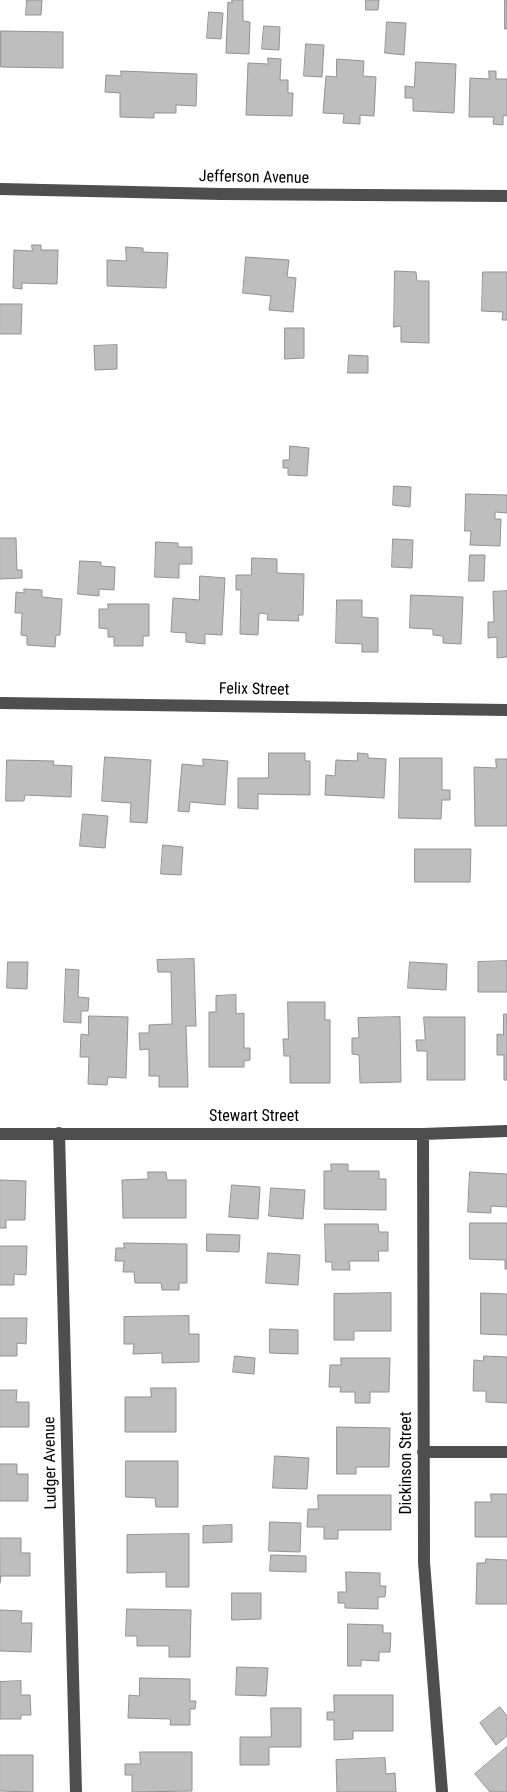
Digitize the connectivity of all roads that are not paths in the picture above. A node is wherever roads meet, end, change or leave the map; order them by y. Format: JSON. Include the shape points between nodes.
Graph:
{"nodes":[{"id":1,"x":0,"y":189,"type":"edge"},
{"id":2,"x":507,"y":196,"type":"edge"},
{"id":3,"x":0,"y":703,"type":"edge"},
{"id":4,"x":507,"y":710,"type":"edge"},
{"id":5,"x":507,"y":1131,"type":"edge"},
{"id":6,"x":59,"y":1133,"type":"junction"},
{"id":7,"x":0,"y":1134,"type":"edge"},
{"id":8,"x":423,"y":1134,"type":"junction"},
{"id":9,"x":423,"y":1452,"type":"junction"},
{"id":10,"x":507,"y":1452,"type":"edge"},
{"id":11,"x":76,"y":1792,"type":"edge"},
{"id":12,"x":442,"y":1792,"type":"edge"}],
"edges":[{"from":1,"to":2,"type":"street","name":"Jefferson Avenue"},
{"from":3,"to":4,"type":"street","name":"Felix Street"},
{"from":5,"to":8,"type":"street","name":"Stewart Street"},
{"from":6,"to":7,"type":"street","name":"Stewart Street"},
{"from":6,"to":8,"type":"street","name":"Stewart Street"},
{"from":6,"to":11,"type":"street","name":"Ludger Avenue"},
{"from":8,"to":9,"type":"street","name":"Dickinson Street"},
{"from":9,"to":10,"type":"street"},
{"from":9,"to":12,"type":"street","name":"Dickinson Street","via":[[424,1562]]}]}
